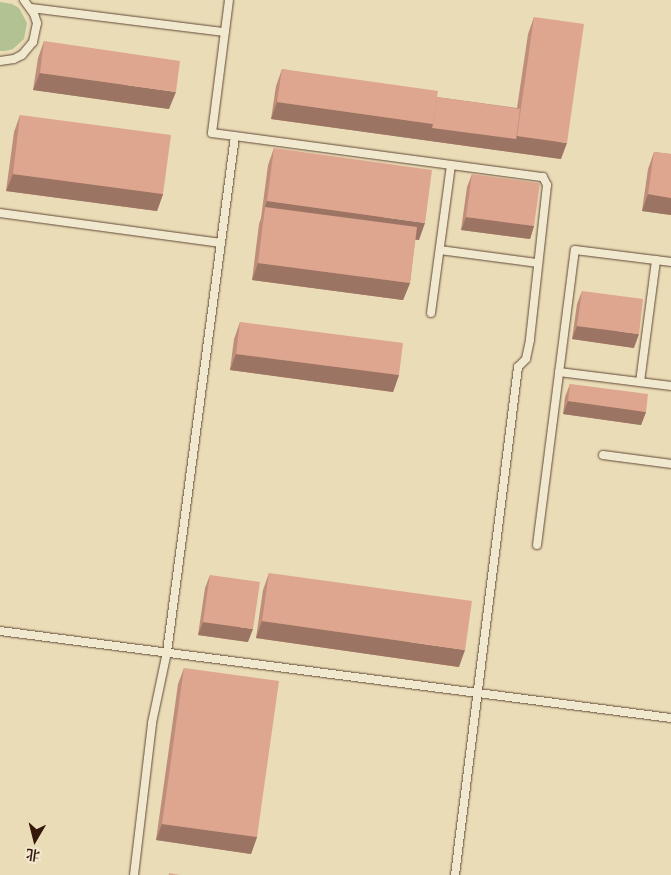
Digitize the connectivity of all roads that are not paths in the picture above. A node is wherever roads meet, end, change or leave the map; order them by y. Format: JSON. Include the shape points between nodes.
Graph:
{"nodes":[{"id":1,"x":24,"y":0,"type":"edge"},
{"id":2,"x":229,"y":0,"type":"edge"},
{"id":3,"x":31,"y":8,"type":"junction"},
{"id":4,"x":225,"y":32,"type":"junction"},
{"id":5,"x":0,"y":61,"type":"edge"},
{"id":6,"x":235,"y":136,"type":"junction"},
{"id":7,"x":451,"y":164,"type":"junction"},
{"id":8,"x":0,"y":213,"type":"edge"},
{"id":9,"x":221,"y":243,"type":"junction"},
{"id":10,"x":440,"y":250,"type":"junction"},
{"id":11,"x":656,"y":260,"type":"junction"},
{"id":12,"x":671,"y":262,"type":"edge"},
{"id":13,"x":538,"y":263,"type":"junction"},
{"id":14,"x":432,"y":313,"type":"dead end"},
{"id":15,"x":559,"y":372,"type":"junction"},
{"id":16,"x":640,"y":382,"type":"junction"},
{"id":17,"x":671,"y":386,"type":"edge"},
{"id":18,"x":603,"y":455,"type":"dead end"},
{"id":19,"x":671,"y":464,"type":"edge"},
{"id":20,"x":537,"y":545,"type":"dead end"},
{"id":21,"x":0,"y":631,"type":"edge"},
{"id":22,"x":167,"y":652,"type":"junction"},
{"id":23,"x":477,"y":693,"type":"junction"},
{"id":24,"x":671,"y":718,"type":"edge"},
{"id":25,"x":134,"y":875,"type":"edge"},
{"id":26,"x":455,"y":875,"type":"edge"}],
"edges":[{"from":1,"to":3,"type":"lane"},
{"from":2,"to":4,"type":"lane"},
{"from":3,"to":4,"type":"lane"},
{"from":3,"to":5,"type":"lane","via":[[36,24],[33,42],[22,55]]},
{"from":4,"to":6,"type":"lane","via":[[212,133]]},
{"from":6,"to":7,"type":"lane"},
{"from":6,"to":9,"type":"lane"},
{"from":7,"to":10,"type":"lane"},
{"from":7,"to":13,"type":"lane","via":[[543,177],[547,184]]},
{"from":8,"to":9,"type":"lane"},
{"from":9,"to":22,"type":"lane"},
{"from":10,"to":13,"type":"lane"},
{"from":10,"to":14,"type":"lane"},
{"from":11,"to":12,"type":"lane"},
{"from":11,"to":15,"type":"lane","via":[[575,250]]},
{"from":11,"to":16,"type":"lane"},
{"from":13,"to":23,"type":"lane","via":[[530,340],[526,358],[518,367]]},
{"from":15,"to":16,"type":"lane"},
{"from":15,"to":20,"type":"lane"},
{"from":16,"to":17,"type":"lane"},
{"from":18,"to":19,"type":"lane"},
{"from":21,"to":22,"type":"lane"},
{"from":22,"to":23,"type":"lane"},
{"from":22,"to":25,"type":"lane","via":[[152,723]]},
{"from":23,"to":24,"type":"lane"},
{"from":23,"to":26,"type":"lane"}]}
